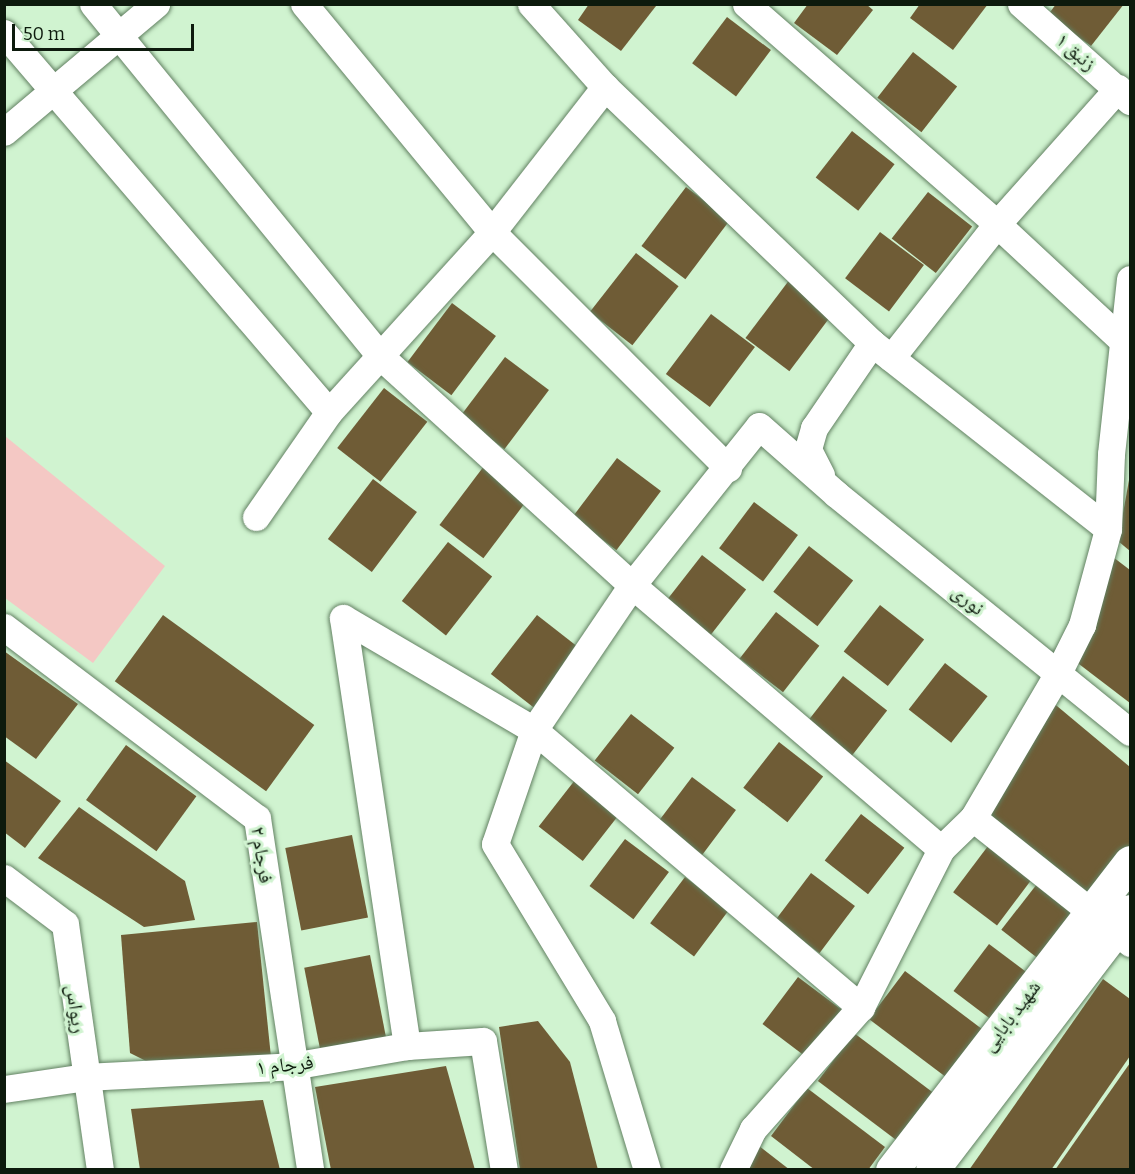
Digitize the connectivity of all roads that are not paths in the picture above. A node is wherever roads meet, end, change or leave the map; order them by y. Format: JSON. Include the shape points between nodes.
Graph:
{"nodes":[{"id":1,"x":93,"y":4,"type":"edge"},
{"id":2,"x":156,"y":4,"type":"edge"},
{"id":3,"x":304,"y":4,"type":"edge"},
{"id":4,"x":531,"y":4,"type":"edge"},
{"id":5,"x":746,"y":4,"type":"edge"},
{"id":6,"x":1021,"y":4,"type":"edge"},
{"id":7,"x":4,"y":33,"type":"edge"},
{"id":8,"x":120,"y":35,"type":"junction"},
{"id":9,"x":605,"y":87,"type":"junction"},
{"id":10,"x":55,"y":90,"type":"junction"},
{"id":11,"x":1124,"y":95,"type":"edge"},
{"id":12,"x":4,"y":132,"type":"edge"},
{"id":13,"x":998,"y":224,"type":"junction"},
{"id":14,"x":492,"y":232,"type":"junction"},
{"id":15,"x":1131,"y":279,"type":"edge"},
{"id":16,"x":1127,"y":347,"type":"edge"},
{"id":17,"x":882,"y":350,"type":"junction"},
{"id":18,"x":379,"y":355,"type":"junction"},
{"id":19,"x":329,"y":412,"type":"junction"},
{"id":20,"x":728,"y":468,"type":"junction"},
{"id":21,"x":826,"y":484,"type":"junction"},
{"id":22,"x":256,"y":517,"type":"dead end"},
{"id":23,"x":1108,"y":530,"type":"junction"},
{"id":24,"x":632,"y":585,"type":"junction"},
{"id":25,"x":4,"y":627,"type":"edge"},
{"id":26,"x":1058,"y":673,"type":"junction"},
{"id":27,"x":534,"y":730,"type":"junction"},
{"id":28,"x":1131,"y":732,"type":"edge"},
{"id":29,"x":973,"y":818,"type":"junction"},
{"id":30,"x":941,"y":849,"type":"junction"},
{"id":31,"x":1131,"y":862,"type":"edge"},
{"id":32,"x":4,"y":878,"type":"edge"},
{"id":33,"x":1116,"y":924,"type":"edge"},
{"id":34,"x":861,"y":1007,"type":"junction"},
{"id":35,"x":407,"y":1046,"type":"junction"},
{"id":36,"x":292,"y":1066,"type":"junction"},
{"id":37,"x":85,"y":1077,"type":"junction"},
{"id":38,"x":4,"y":1089,"type":"edge"},
{"id":39,"x":100,"y":1170,"type":"edge"},
{"id":40,"x":310,"y":1170,"type":"edge"},
{"id":41,"x":504,"y":1170,"type":"edge"},
{"id":42,"x":647,"y":1170,"type":"edge"},
{"id":43,"x":733,"y":1170,"type":"edge"},
{"id":44,"x":892,"y":1170,"type":"edge"},
{"id":45,"x":932,"y":1170,"type":"edge"}],
"edges":[{"from":1,"to":8,"type":"street"},
{"from":2,"to":8,"type":"street"},
{"from":3,"to":14,"type":"street"},
{"from":4,"to":9,"type":"street"},
{"from":5,"to":13,"type":"street"},
{"from":6,"to":11,"type":"street","name":"زنبق ۱"},
{"from":7,"to":10,"type":"street"},
{"from":8,"to":10,"type":"street"},
{"from":8,"to":18,"type":"street"},
{"from":9,"to":14,"type":"street"},
{"from":9,"to":17,"type":"street"},
{"from":10,"to":12,"type":"street"},
{"from":10,"to":19,"type":"street"},
{"from":11,"to":13,"type":"street"},
{"from":13,"to":16,"type":"street"},
{"from":13,"to":17,"type":"street"},
{"from":14,"to":18,"type":"street"},
{"from":14,"to":20,"type":"street"},
{"from":15,"to":16,"type":"street"},
{"from":16,"to":23,"type":"street"},
{"from":17,"to":21,"type":"street","via":[[814,428],[808,449]]},
{"from":17,"to":23,"type":"street"},
{"from":18,"to":19,"type":"street"},
{"from":18,"to":24,"type":"street"},
{"from":19,"to":22,"type":"street"},
{"from":20,"to":21,"type":"street","name":"نوری","via":[[759,426]]},
{"from":20,"to":24,"type":"street"},
{"from":21,"to":26,"type":"street","name":"نوری"},
{"from":23,"to":26,"type":"street","via":[[1082,625]]},
{"from":24,"to":27,"type":"street"},
{"from":24,"to":30,"type":"street"},
{"from":25,"to":36,"type":"street","name":"فرجام ۲","via":[[257,818]]},
{"from":26,"to":28,"type":"street","name":"نوری"},
{"from":26,"to":29,"type":"street"},
{"from":27,"to":34,"type":"street"},
{"from":27,"to":35,"type":"street","via":[[343,618]]},
{"from":27,"to":42,"type":"street","via":[[495,844],[602,1021]]},
{"from":29,"to":30,"type":"street"},
{"from":29,"to":33,"type":"street"},
{"from":30,"to":34,"type":"street"},
{"from":31,"to":33,"type":"main road","name":"شهید بابایی"},
{"from":32,"to":37,"type":"street","name":"ریواس","via":[[65,924]]},
{"from":33,"to":44,"type":"main road","name":"شهید بابایی"},
{"from":33,"to":45,"type":"main road","name":"شهید بابایی"},
{"from":34,"to":43,"type":"street","via":[[753,1129]]},
{"from":35,"to":36,"type":"street","name":"فرجام ۱"},
{"from":35,"to":41,"type":"street","name":"فرجام ۱","via":[[483,1041]]},
{"from":36,"to":37,"type":"street","name":"فرجام ۱"},
{"from":36,"to":40,"type":"street","name":"فرجام ۲"},
{"from":37,"to":38,"type":"street","name":"فرجام ۱"},
{"from":37,"to":39,"type":"street","name":"ریواس"}]}
